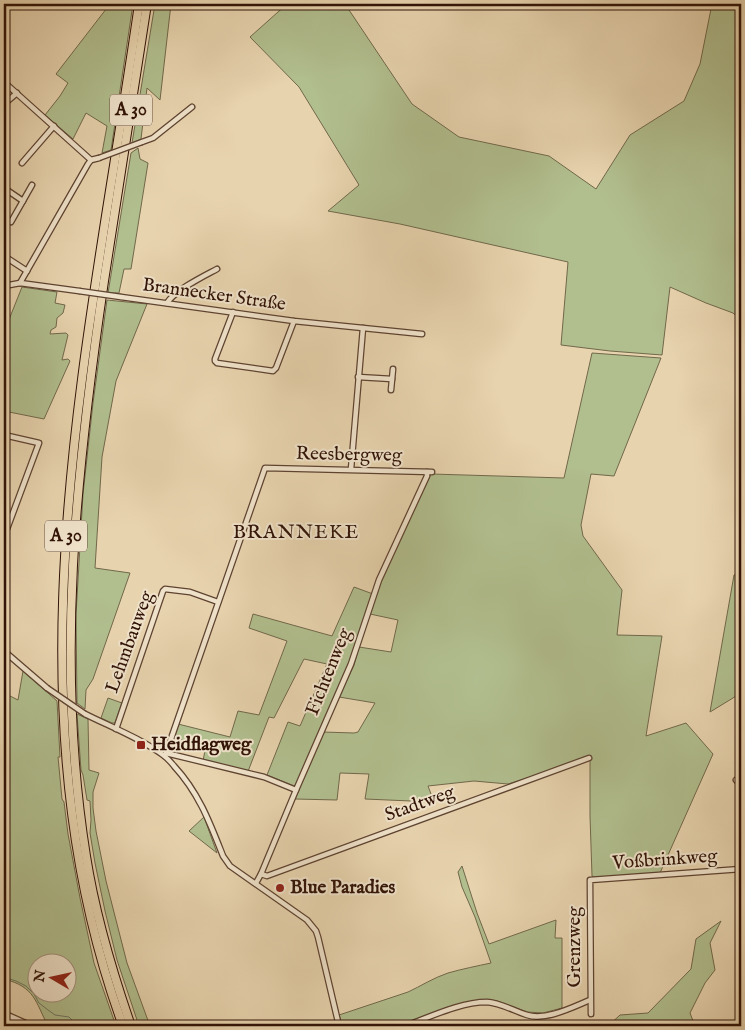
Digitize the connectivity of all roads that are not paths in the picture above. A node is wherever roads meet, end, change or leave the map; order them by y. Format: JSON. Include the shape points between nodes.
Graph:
{"nodes":[{"id":1,"x":139,"y":4,"type":"edge"},
{"id":2,"x":147,"y":4,"type":"edge"},
{"id":3,"x":4,"y":82,"type":"edge"},
{"id":4,"x":17,"y":93,"type":"junction"},
{"id":5,"x":4,"y":104,"type":"edge"},
{"id":6,"x":192,"y":107,"type":"dead end"},
{"id":7,"x":54,"y":126,"type":"junction"},
{"id":8,"x":91,"y":160,"type":"junction"},
{"id":9,"x":22,"y":163,"type":"dead end"},
{"id":10,"x":32,"y":185,"type":"dead end"},
{"id":11,"x":4,"y":188,"type":"edge"},
{"id":12,"x":23,"y":201,"type":"junction"},
{"id":13,"x":11,"y":222,"type":"dead end"},
{"id":14,"x":4,"y":256,"type":"edge"},
{"id":15,"x":217,"y":268,"type":"dead end"},
{"id":16,"x":27,"y":271,"type":"junction"},
{"id":17,"x":20,"y":283,"type":"junction"},
{"id":18,"x":4,"y":286,"type":"edge"},
{"id":19,"x":167,"y":303,"type":"junction"},
{"id":20,"x":233,"y":312,"type":"junction"},
{"id":21,"x":294,"y":320,"type":"junction"},
{"id":22,"x":363,"y":328,"type":"junction"},
{"id":23,"x":422,"y":334,"type":"dead end"},
{"id":24,"x":393,"y":369,"type":"dead end"},
{"id":25,"x":358,"y":377,"type":"junction"},
{"id":26,"x":392,"y":378,"type":"junction"},
{"id":27,"x":391,"y":390,"type":"dead end"},
{"id":28,"x":4,"y":435,"type":"edge"},
{"id":29,"x":351,"y":469,"type":"junction"},
{"id":30,"x":430,"y":472,"type":"joint"},
{"id":31,"x":4,"y":537,"type":"edge"},
{"id":32,"x":218,"y":602,"type":"junction"},
{"id":33,"x":4,"y":652,"type":"edge"},
{"id":34,"x":116,"y":729,"type":"junction"},
{"id":35,"x":165,"y":754,"type":"junction"},
{"id":36,"x":589,"y":758,"type":"dead end"},
{"id":37,"x":736,"y":780,"type":"dead end"},
{"id":38,"x":741,"y":786,"type":"edge"},
{"id":39,"x":296,"y":790,"type":"junction"},
{"id":40,"x":741,"y":869,"type":"edge"},
{"id":41,"x":261,"y":874,"type":"junction"},
{"id":42,"x":590,"y":880,"type":"joint"},
{"id":43,"x":256,"y":883,"type":"junction"},
{"id":44,"x":741,"y":900,"type":"edge"},
{"id":45,"x":741,"y":927,"type":"edge"},
{"id":46,"x":590,"y":1000,"type":"junction"},
{"id":47,"x":4,"y":1014,"type":"edge"},
{"id":48,"x":591,"y":1014,"type":"dead end"},
{"id":49,"x":741,"y":1022,"type":"edge"},
{"id":50,"x":31,"y":1026,"type":"edge"},
{"id":51,"x":123,"y":1026,"type":"edge"},
{"id":52,"x":131,"y":1026,"type":"edge"},
{"id":53,"x":339,"y":1026,"type":"edge"},
{"id":54,"x":405,"y":1026,"type":"edge"},
{"id":55,"x":730,"y":1026,"type":"edge"}],
"edges":[{"from":1,"to":51,"type":"highway","number":"A 30","via":[[80,398],[71,470],[63,611],[62,687],[71,803],[89,910]]},
{"from":2,"to":52,"type":"highway","number":"A 30","via":[[87,399],[70,611],[72,726],[86,857],[110,962]]},
{"from":3,"to":4,"type":"street"},
{"from":4,"to":5,"type":"street"},
{"from":4,"to":7,"type":"street"},
{"from":6,"to":8,"type":"street","bridge":true,"via":[[153,138]]},
{"from":7,"to":8,"type":"street"},
{"from":7,"to":9,"type":"street"},
{"from":8,"to":16,"type":"street"},
{"from":10,"to":12,"type":"street"},
{"from":11,"to":12,"type":"street"},
{"from":12,"to":13,"type":"street"},
{"from":14,"to":16,"type":"street"},
{"from":15,"to":19,"type":"street"},
{"from":16,"to":17,"type":"street"},
{"from":17,"to":18,"type":"street","name":"Brannecker Straße"},
{"from":17,"to":19,"type":"street","name":"Brannecker Straße","bridge":true},
{"from":19,"to":20,"type":"street","name":"Brannecker Straße"},
{"from":20,"to":21,"type":"street","name":"Brannecker Straße"},
{"from":20,"to":21,"type":"street","via":[[215,358],[217,363],[272,371]]},
{"from":21,"to":22,"type":"street","name":"Brannecker Straße"},
{"from":22,"to":23,"type":"street","name":"Brannecker Straße"},
{"from":22,"to":25,"type":"street"},
{"from":24,"to":26,"type":"street"},
{"from":25,"to":26,"type":"street"},
{"from":25,"to":29,"type":"street"},
{"from":26,"to":27,"type":"street"},
{"from":28,"to":31,"type":"street","via":[[39,443]]},
{"from":29,"to":30,"type":"street","name":"Reesbergweg"},
{"from":29,"to":32,"type":"street","name":"Reesbergweg","via":[[265,468]]},
{"from":30,"to":39,"type":"street","name":"Fichtenweg","via":[[379,580],[351,664]]},
{"from":32,"to":34,"type":"street","name":"Lehmbauweg","via":[[190,592],[163,591]]},
{"from":32,"to":35,"type":"street"},
{"from":33,"to":34,"type":"street","bridge":true,"via":[[47,688]]},
{"from":34,"to":35,"type":"street"},
{"from":35,"to":39,"type":"street","via":[[264,777]]},
{"from":35,"to":43,"type":"street","via":[[197,796],[226,862]]},
{"from":36,"to":41,"type":"street","name":"Stadtweg","via":[[266,876]]},
{"from":37,"to":38,"type":"street"},
{"from":39,"to":41,"type":"street","name":"Fichtenweg"},
{"from":40,"to":42,"type":"street","name":"Voßbrinkweg"},
{"from":41,"to":43,"type":"street","name":"Fichtenweg"},
{"from":42,"to":46,"type":"street","name":"Grenzweg"},
{"from":43,"to":53,"type":"street","via":[[307,920],[316,931]]},
{"from":44,"to":45,"type":"street"},
{"from":46,"to":48,"type":"street","name":"Grenzweg"},
{"from":46,"to":54,"type":"street","via":[[535,1017],[495,1003],[465,1004]]},
{"from":47,"to":50,"type":"street"},
{"from":49,"to":55,"type":"street"}]}
